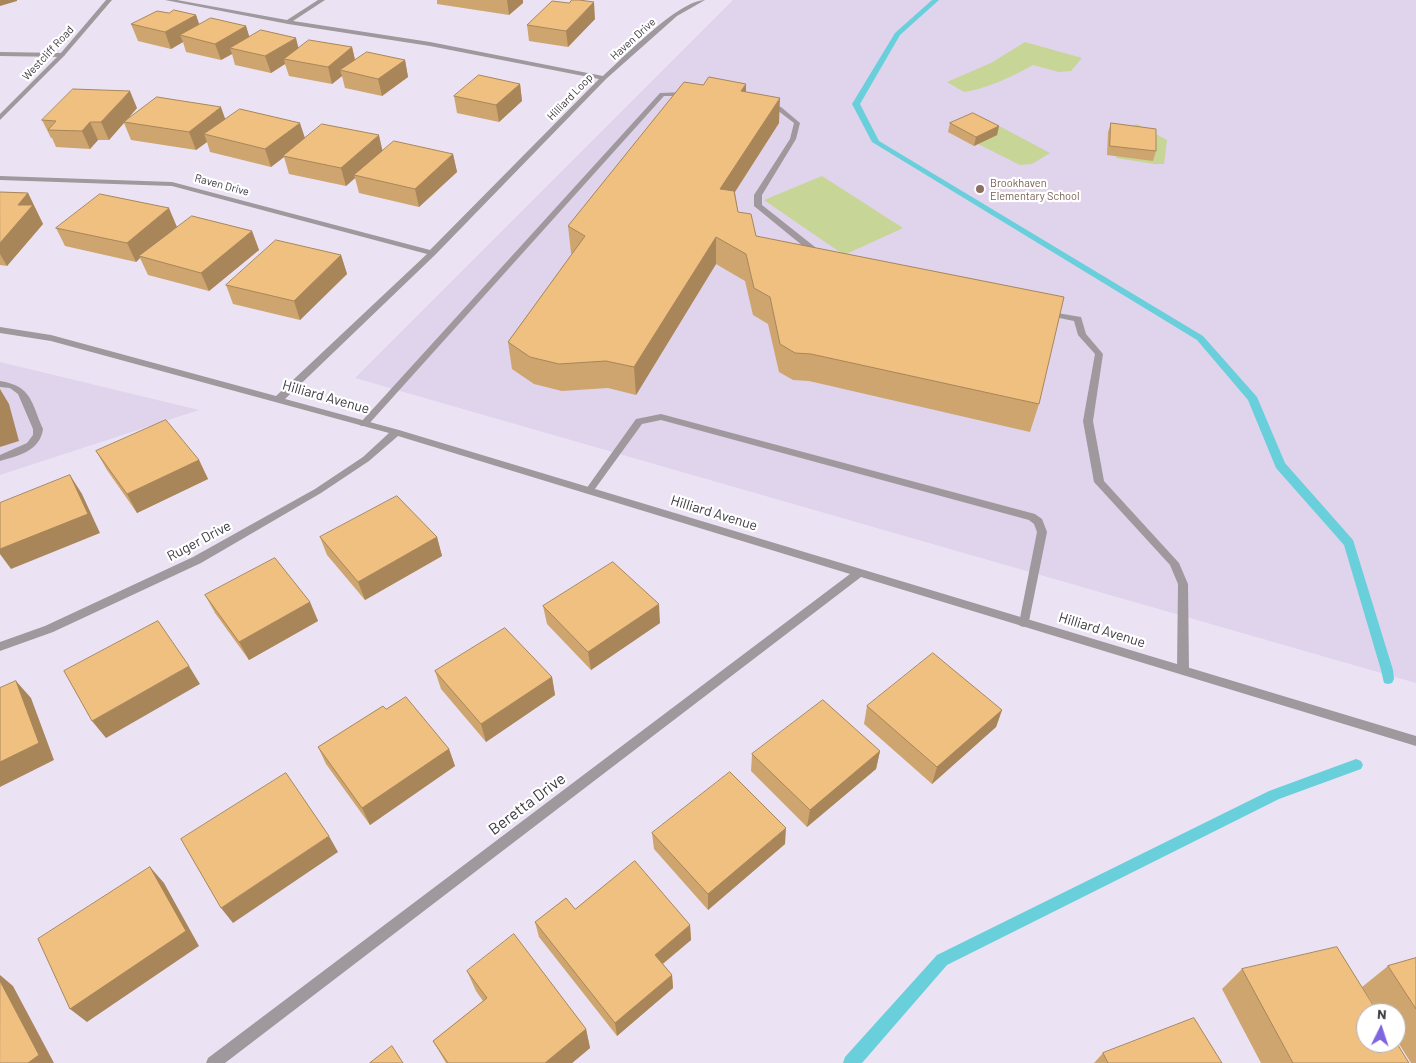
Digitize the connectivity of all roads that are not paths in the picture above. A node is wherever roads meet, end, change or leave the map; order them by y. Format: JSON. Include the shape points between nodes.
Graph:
{"nodes":[{"id":1,"x":109,"y":0,"type":"edge"},
{"id":2,"x":168,"y":0,"type":"edge"},
{"id":3,"x":322,"y":0,"type":"edge"},
{"id":4,"x":702,"y":0,"type":"edge"},
{"id":5,"x":288,"y":22,"type":"junction"},
{"id":6,"x":0,"y":54,"type":"edge"},
{"id":7,"x":62,"y":54,"type":"junction"},
{"id":8,"x":604,"y":78,"type":"junction"},
{"id":9,"x":690,"y":94,"type":"edge"},
{"id":10,"x":761,"y":105,"type":"edge"},
{"id":11,"x":0,"y":118,"type":"edge"},
{"id":12,"x":0,"y":178,"type":"edge"},
{"id":13,"x":432,"y":253,"type":"junction"},
{"id":14,"x":821,"y":256,"type":"edge"},
{"id":15,"x":1040,"y":311,"type":"edge"},
{"id":16,"x":1,"y":331,"type":"edge"},
{"id":17,"x":0,"y":384,"type":"edge"},
{"id":18,"x":279,"y":400,"type":"junction"},
{"id":19,"x":364,"y":424,"type":"junction"},
{"id":20,"x":396,"y":432,"type":"junction"},
{"id":21,"x":0,"y":458,"type":"edge"},
{"id":22,"x":588,"y":491,"type":"junction"},
{"id":23,"x":860,"y":572,"type":"junction"},
{"id":24,"x":1024,"y":622,"type":"junction"},
{"id":25,"x":0,"y":647,"type":"edge"},
{"id":26,"x":1183,"y":670,"type":"junction"},
{"id":27,"x":1416,"y":740,"type":"edge"},
{"id":28,"x":213,"y":1063,"type":"edge"}],
"edges":[{"from":1,"to":7,"type":"street","name":"Westcliff Road"},
{"from":2,"to":5,"type":"street","name":"Hilliard Loop"},
{"from":3,"to":5,"type":"street"},
{"from":4,"to":8,"type":"street","name":"Haven Drive","via":[[675,15]]},
{"from":5,"to":8,"type":"street","name":"Hilliard Loop","via":[[430,44]]},
{"from":6,"to":7,"type":"street"},
{"from":7,"to":11,"type":"street","name":"Westcliff Road"},
{"from":8,"to":13,"type":"street","name":"Hilliard Loop"},
{"from":9,"to":19,"type":"street","via":[[662,94]]},
{"from":10,"to":14,"type":"street","via":[[779,108],[797,123],[793,139],[758,195],[758,206]]},
{"from":12,"to":13,"type":"street","name":"Raven Drive","via":[[172,184]]},
{"from":13,"to":18,"type":"street","name":"Hilliard Loop"},
{"from":15,"to":26,"type":"street","via":[[1078,320],[1082,335],[1099,354],[1088,421],[1099,482],[1174,563],[1183,584]]},
{"from":16,"to":18,"type":"street","name":"Hilliard Avenue","via":[[51,338]]},
{"from":17,"to":21,"type":"street","via":[[22,392],[39,436],[27,448]]},
{"from":18,"to":19,"type":"street","name":"Hilliard Avenue"},
{"from":19,"to":20,"type":"street","name":"Hilliard Avenue"},
{"from":20,"to":22,"type":"street","name":"Hilliard Avenue"},
{"from":20,"to":25,"type":"street","name":"Ruger Drive","via":[[366,459],[318,491],[198,560],[49,629]]},
{"from":22,"to":23,"type":"street","name":"Hilliard Avenue"},
{"from":22,"to":24,"type":"street","via":[[639,421],[661,417],[1032,517],[1042,532]]},
{"from":23,"to":24,"type":"street","name":"Hilliard Avenue"},
{"from":23,"to":28,"type":"street","name":"Beretta Drive"},
{"from":24,"to":26,"type":"street","name":"Hilliard Avenue"},
{"from":26,"to":27,"type":"street","name":"Hilliard Avenue"}]}
